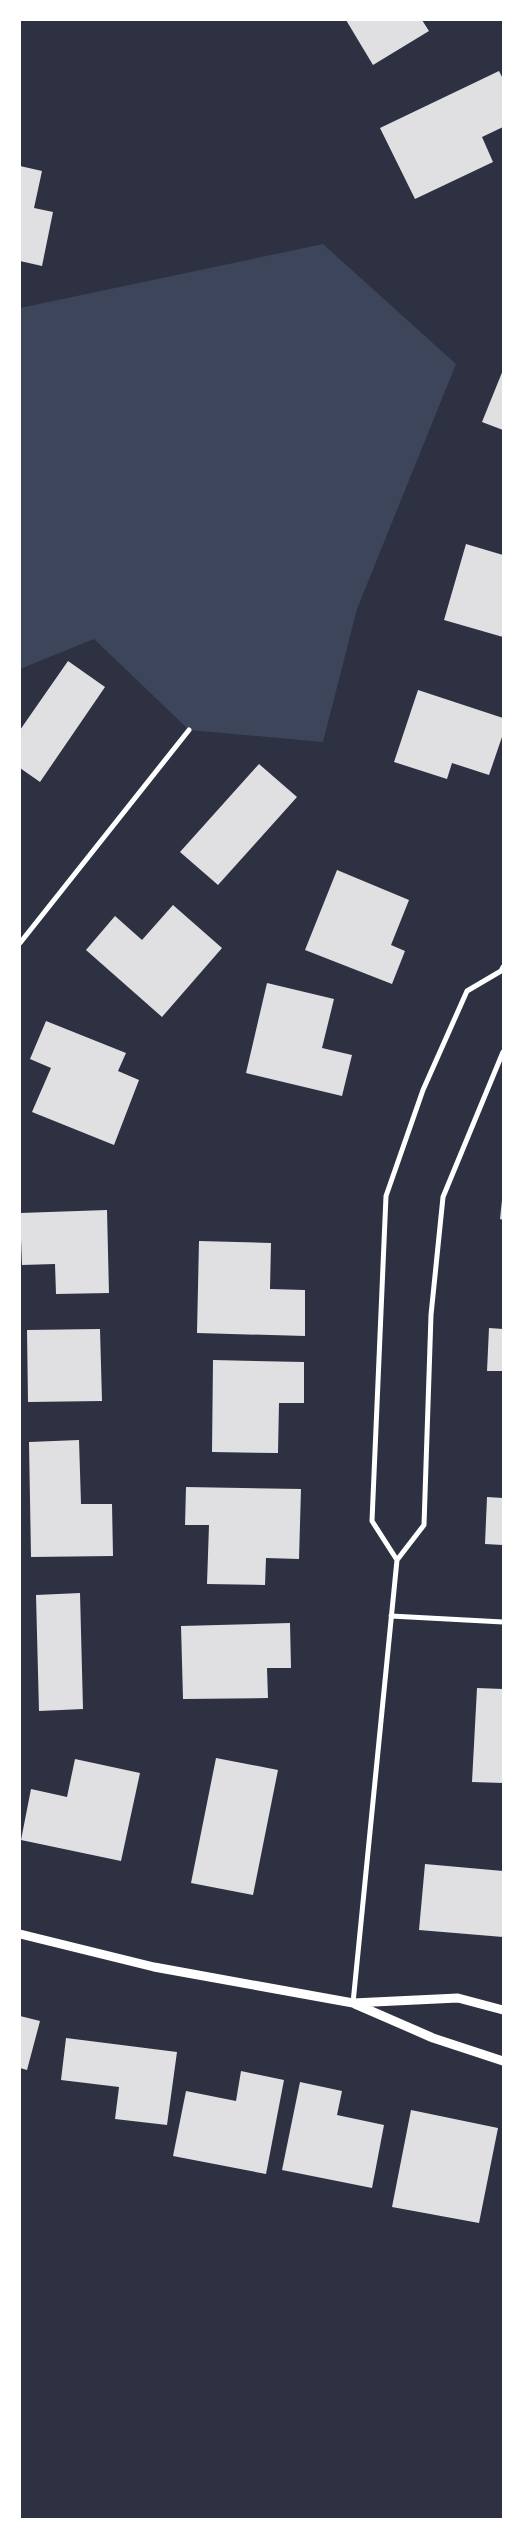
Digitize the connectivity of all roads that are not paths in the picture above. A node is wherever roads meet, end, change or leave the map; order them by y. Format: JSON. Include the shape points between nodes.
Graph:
{"nodes":[{"id":1,"x":190,"y":730,"type":"dead end"},
{"id":2,"x":20,"y":943,"type":"edge"},
{"id":3,"x":502,"y":969,"type":"edge"},
{"id":4,"x":503,"y":977,"type":"edge"},
{"id":5,"x":503,"y":1052,"type":"edge"},
{"id":6,"x":396,"y":1560,"type":"junction"},
{"id":7,"x":391,"y":1616,"type":"junction"},
{"id":8,"x":503,"y":1622,"type":"edge"},
{"id":9,"x":20,"y":1934,"type":"edge"},
{"id":10,"x":353,"y":2003,"type":"junction"},
{"id":11,"x":503,"y":2010,"type":"edge"},
{"id":12,"x":503,"y":2061,"type":"edge"}],
"edges":[{"from":1,"to":2,"type":"street"},
{"from":3,"to":4,"type":"street"},
{"from":3,"to":6,"type":"street","via":[[467,991],[423,1090],[386,1196],[372,1520]]},
{"from":5,"to":6,"type":"street","via":[[443,1197],[430,1316],[424,1525]]},
{"from":6,"to":7,"type":"street"},
{"from":7,"to":8,"type":"street"},
{"from":7,"to":10,"type":"street"},
{"from":9,"to":10,"type":"street","via":[[154,1967]]},
{"from":10,"to":11,"type":"street","via":[[458,1998]]},
{"from":10,"to":12,"type":"street","via":[[433,2038]]}]}
